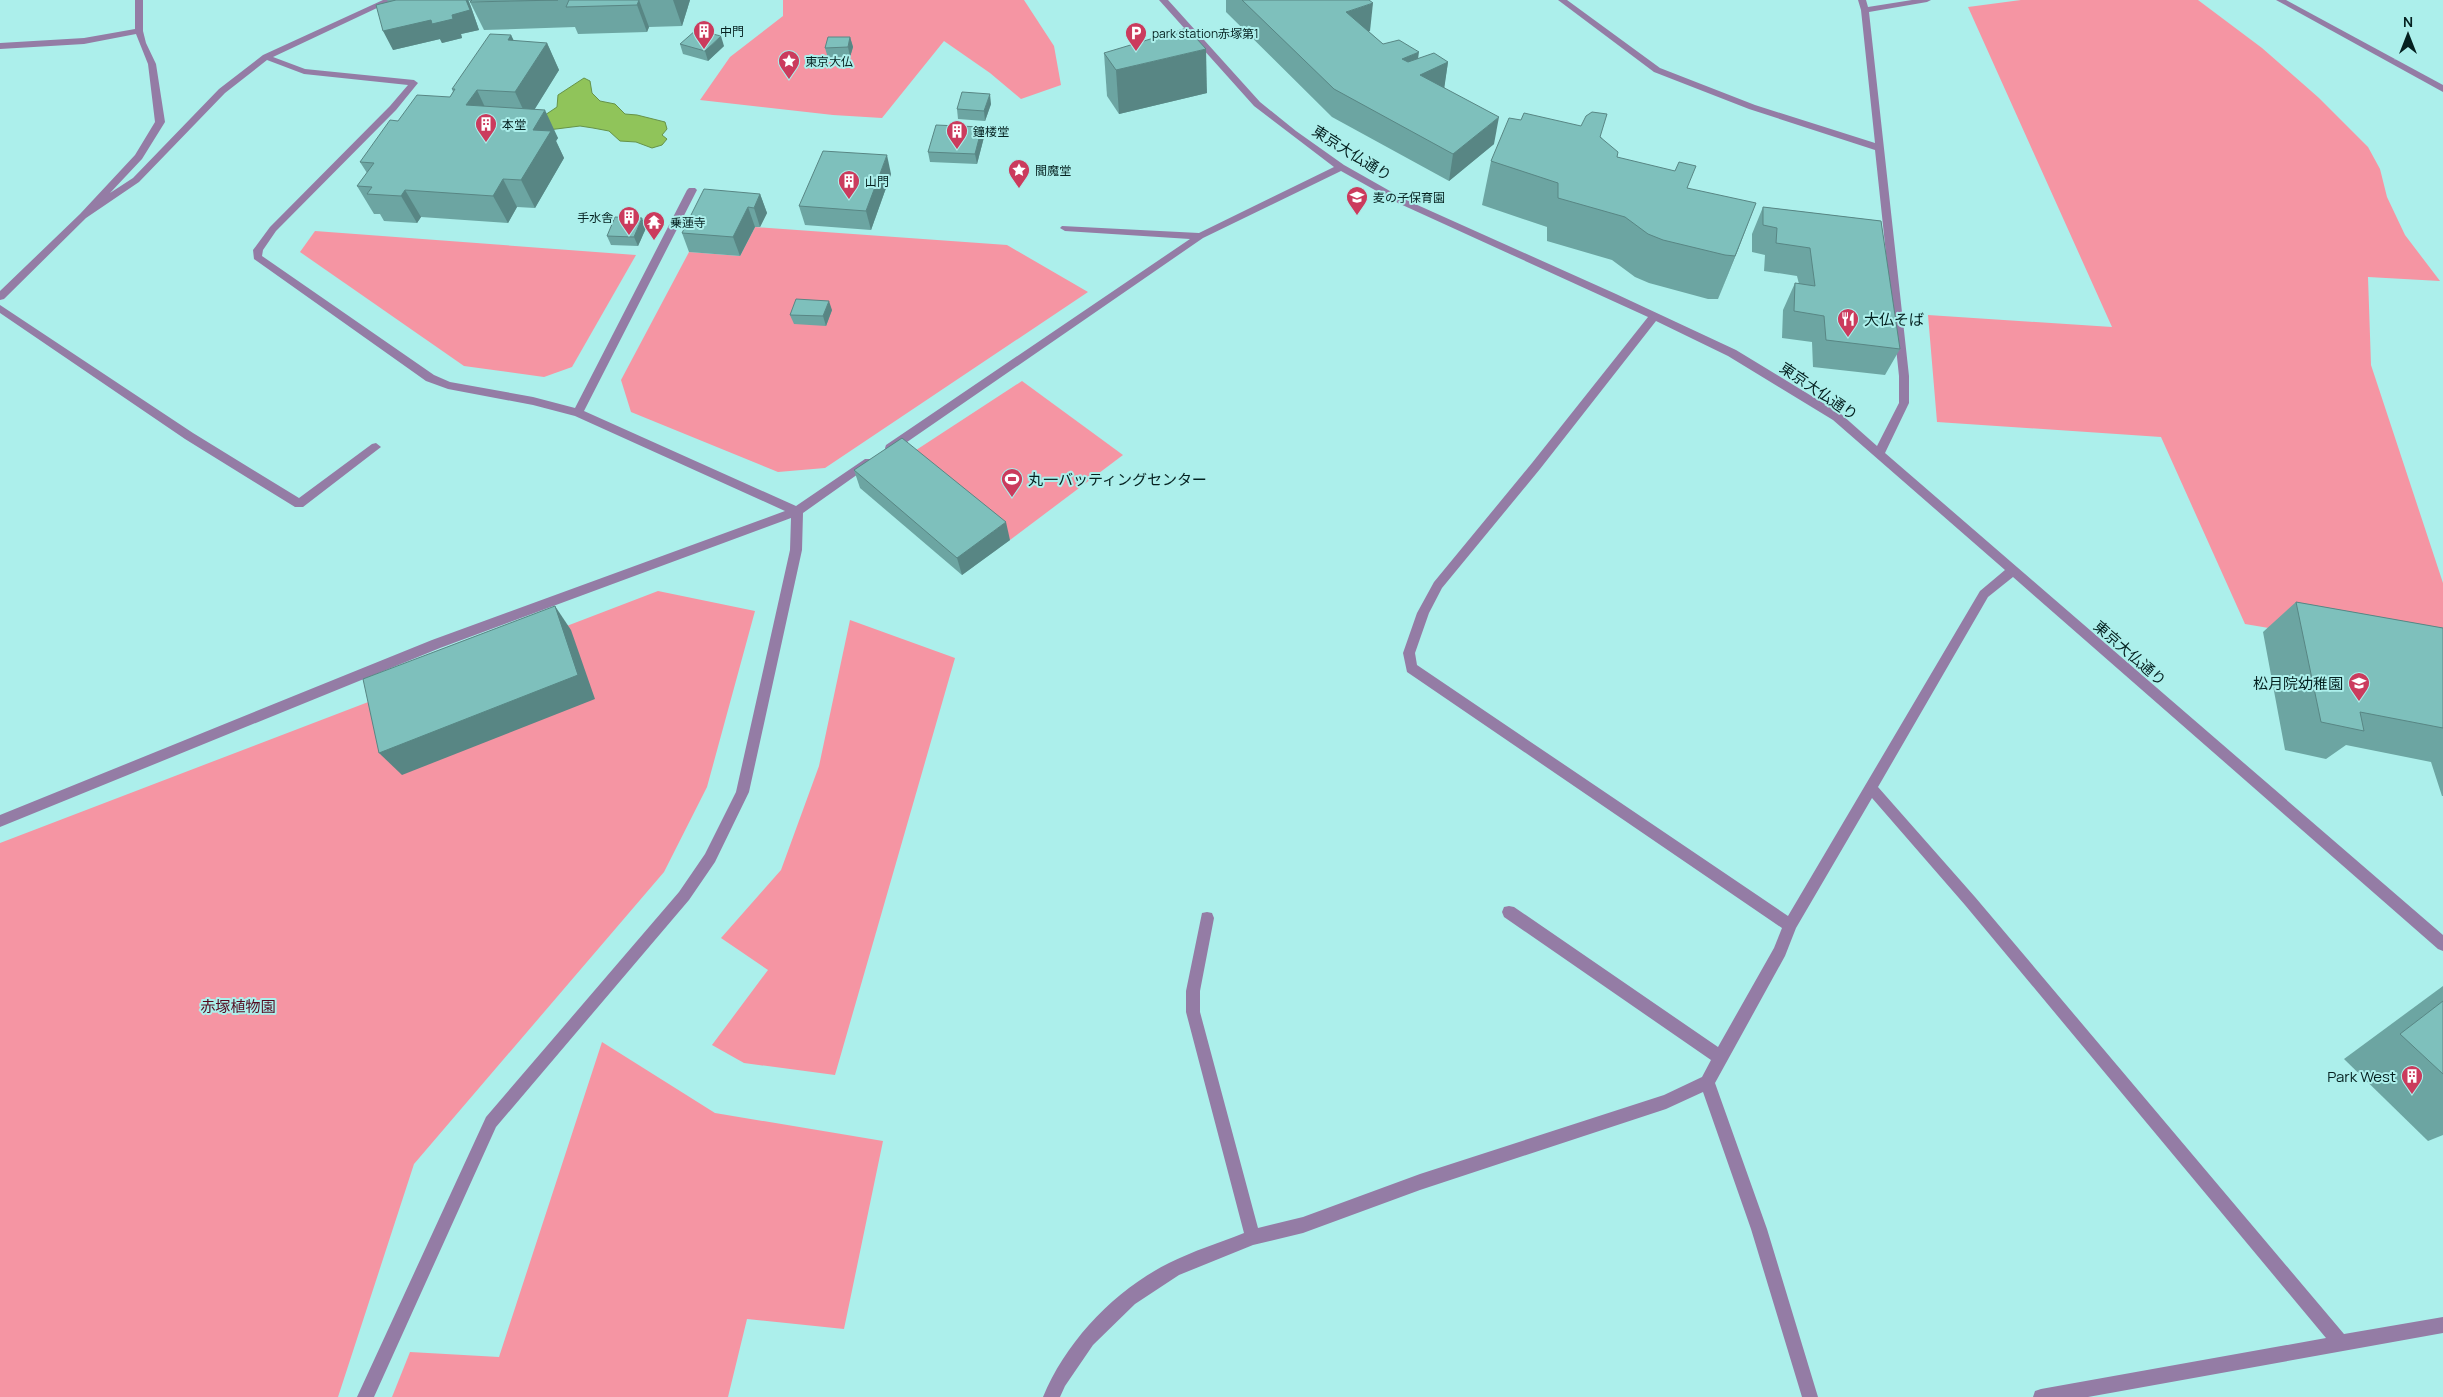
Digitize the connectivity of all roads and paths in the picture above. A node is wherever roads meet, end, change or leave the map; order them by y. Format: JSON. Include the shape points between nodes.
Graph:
{"nodes":[{"id":1,"x":139,"y":0,"type":"edge"},
{"id":2,"x":390,"y":0,"type":"edge"},
{"id":3,"x":1163,"y":0,"type":"edge"},
{"id":4,"x":1562,"y":0,"type":"edge"},
{"id":5,"x":1927,"y":0,"type":"edge"},
{"id":6,"x":2280,"y":0,"type":"edge"},
{"id":7,"x":1864,"y":5,"type":"edge"},
{"id":8,"x":139,"y":31,"type":"junction"},
{"id":9,"x":0,"y":46,"type":"edge"},
{"id":10,"x":266,"y":57,"type":"junction"},
{"id":11,"x":2443,"y":89,"type":"edge"},
{"id":12,"x":1880,"y":148,"type":"junction"},
{"id":13,"x":1341,"y":167,"type":"junction"},
{"id":14,"x":692,"y":190,"type":"dead end"},
{"id":15,"x":83,"y":216,"type":"junction"},
{"id":16,"x":1065,"y":228,"type":"dead end"},
{"id":17,"x":1200,"y":236,"type":"junction"},
{"id":18,"x":0,"y":297,"type":"edge"},
{"id":19,"x":0,"y":308,"type":"edge"},
{"id":20,"x":1654,"y":316,"type":"junction"},
{"id":21,"x":578,"y":413,"type":"junction"},
{"id":22,"x":376,"y":447,"type":"dead end"},
{"id":23,"x":1879,"y":454,"type":"junction"},
{"id":24,"x":797,"y":511,"type":"junction"},
{"id":25,"x":2013,"y":571,"type":"junction"},
{"id":26,"x":1871,"y":788,"type":"junction"},
{"id":27,"x":0,"y":821,"type":"edge"},
{"id":28,"x":1509,"y":912,"type":"dead end"},
{"id":29,"x":1207,"y":918,"type":"dead end"},
{"id":30,"x":1790,"y":925,"type":"junction"},
{"id":31,"x":2443,"y":944,"type":"edge"},
{"id":32,"x":1720,"y":1057,"type":"junction"},
{"id":33,"x":1708,"y":1082,"type":"junction"},
{"id":34,"x":1253,"y":1236,"type":"junction"},
{"id":35,"x":2443,"y":1325,"type":"edge"},
{"id":36,"x":2341,"y":1343,"type":"junction"},
{"id":37,"x":365,"y":1397,"type":"edge"},
{"id":38,"x":1051,"y":1397,"type":"edge"},
{"id":39,"x":1810,"y":1397,"type":"edge"},
{"id":40,"x":2040,"y":1397,"type":"edge"}],
"edges":[{"from":1,"to":8,"type":"street"},
{"from":2,"to":10,"type":"street"},
{"from":3,"to":13,"type":"street","name":"東京大仏通り","via":[[1257,104]]},
{"from":4,"to":12,"type":"street","via":[[1656,70],[1752,107]]},
{"from":5,"to":7,"type":"street"},
{"from":6,"to":11,"type":"street"},
{"from":7,"to":12,"type":"street"},
{"from":8,"to":9,"type":"street","via":[[84,42]]},
{"from":8,"to":15,"type":"street","via":[[152,64],[160,122],[139,157]]},
{"from":10,"to":15,"type":"street","via":[[222,91],[136,180]]},
{"from":10,"to":21,"type":"street","via":[[304,71],[414,83],[273,229],[258,250],[257,257],[430,378],[448,385]]},
{"from":12,"to":23,"type":"street","via":[[1904,376],[1904,404]]},
{"from":13,"to":17,"type":"street"},
{"from":13,"to":20,"type":"street","name":"東京大仏通り","via":[[1401,201]]},
{"from":14,"to":21,"type":"street"},
{"from":15,"to":18,"type":"street"},
{"from":16,"to":17,"type":"street"},
{"from":17,"to":24,"type":"street"},
{"from":19,"to":22,"type":"street","via":[[189,436],[299,504]]},
{"from":20,"to":23,"type":"street","name":"東京大仏通り","via":[[1732,353],[1789,387],[1837,417]]},
{"from":20,"to":30,"type":"street","via":[[1438,585],[1423,613],[1410,653],[1411,668]]},
{"from":21,"to":24,"type":"street"},
{"from":23,"to":25,"type":"street","name":"東京大仏通り"},
{"from":24,"to":27,"type":"street","via":[[436,644]]},
{"from":24,"to":37,"type":"street","via":[[796,550],[742,792],[710,858],[684,896],[491,1122]]},
{"from":25,"to":26,"type":"street","via":[[1984,594]]},
{"from":25,"to":31,"type":"street","name":"東京大仏通り"},
{"from":26,"to":30,"type":"street"},
{"from":26,"to":36,"type":"street","via":[[1977,908]]},
{"from":28,"to":32,"type":"street"},
{"from":29,"to":34,"type":"street","via":[[1193,991],[1193,1012]]},
{"from":30,"to":32,"type":"street","via":[[1780,951]]},
{"from":32,"to":33,"type":"street"},
{"from":33,"to":34,"type":"street","via":[[1666,1102],[1420,1182],[1304,1225]]},
{"from":33,"to":39,"type":"street","via":[[1759,1229]]},
{"from":34,"to":38,"type":"street","via":[[1174,1269],[1129,1298],[1087,1339]]},
{"from":35,"to":36,"type":"street"},
{"from":36,"to":40,"type":"street"}]}
